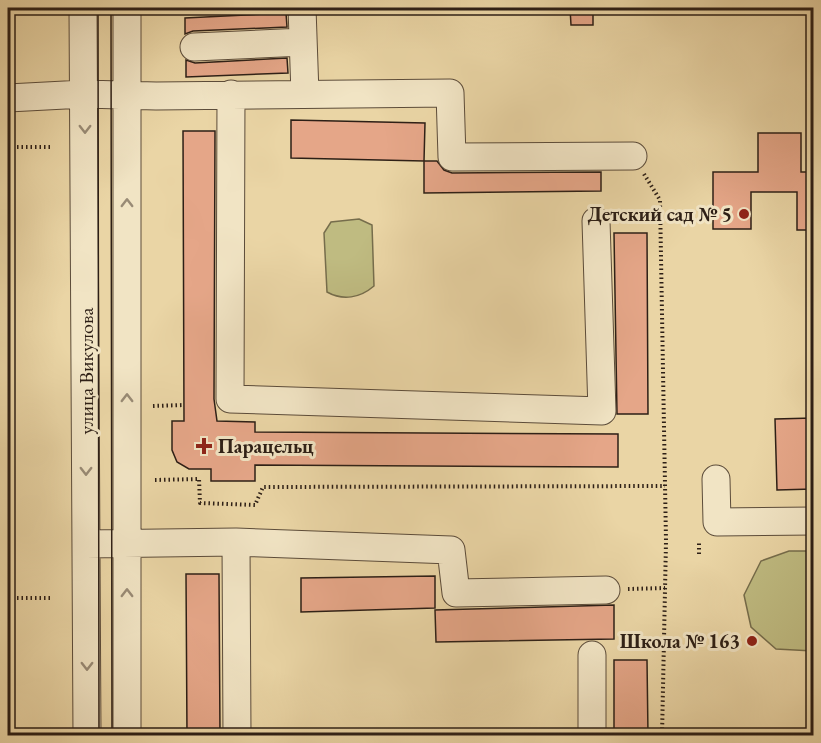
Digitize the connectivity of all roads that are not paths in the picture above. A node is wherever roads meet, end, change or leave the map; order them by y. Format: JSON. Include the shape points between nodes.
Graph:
{"nodes":[{"id":1,"x":83,"y":8,"type":"edge"},
{"id":2,"x":127,"y":8,"type":"edge"},
{"id":3,"x":302,"y":8,"type":"edge"},
{"id":4,"x":303,"y":42,"type":"junction"},
{"id":5,"x":194,"y":47,"type":"dead end"},
{"id":6,"x":84,"y":94,"type":"junction"},
{"id":7,"x":127,"y":94,"type":"junction"},
{"id":8,"x":231,"y":94,"type":"junction"},
{"id":9,"x":305,"y":94,"type":"junction"},
{"id":10,"x":8,"y":98,"type":"edge"},
{"id":11,"x":633,"y":156,"type":"road end"},
{"id":12,"x":596,"y":221,"type":"dead end"},
{"id":13,"x":716,"y":479,"type":"dead end"},
{"id":14,"x":813,"y":521,"type":"edge"},
{"id":15,"x":236,"y":542,"type":"junction"},
{"id":16,"x":127,"y":543,"type":"junction"},
{"id":17,"x":86,"y":544,"type":"junction"},
{"id":18,"x":606,"y":590,"type":"road end"},
{"id":19,"x":592,"y":655,"type":"dead end"},
{"id":20,"x":87,"y":735,"type":"edge"},
{"id":21,"x":127,"y":735,"type":"edge"},
{"id":22,"x":237,"y":735,"type":"edge"},
{"id":23,"x":592,"y":735,"type":"edge"}],
"edges":[{"from":1,"to":6,"type":"street","name":"улица Викулова"},
{"from":2,"to":7,"type":"street","name":"улица Викулова"},
{"from":3,"to":4,"type":"street"},
{"from":4,"to":5,"type":"street"},
{"from":4,"to":9,"type":"street"},
{"from":6,"to":7,"type":"street"},
{"from":6,"to":10,"type":"street"},
{"from":6,"to":17,"type":"street","name":"улица Викулова","one_way":true},
{"from":7,"to":8,"type":"street"},
{"from":16,"to":7,"type":"street","name":"улица Викулова","one_way":true},
{"from":8,"to":9,"type":"street"},
{"from":8,"to":12,"type":"street","via":[[230,399],[602,411]]},
{"from":9,"to":11,"type":"street","via":[[450,93],[452,157]]},
{"from":13,"to":14,"type":"street","via":[[717,522]]},
{"from":15,"to":16,"type":"street"},
{"from":15,"to":18,"type":"street","via":[[451,550],[456,593]]},
{"from":15,"to":22,"type":"street"},
{"from":16,"to":17,"type":"street"},
{"from":21,"to":16,"type":"street","name":"улица Викулова","one_way":true},
{"from":17,"to":20,"type":"street","name":"улица Викулова","one_way":true},
{"from":19,"to":23,"type":"street"}]}
